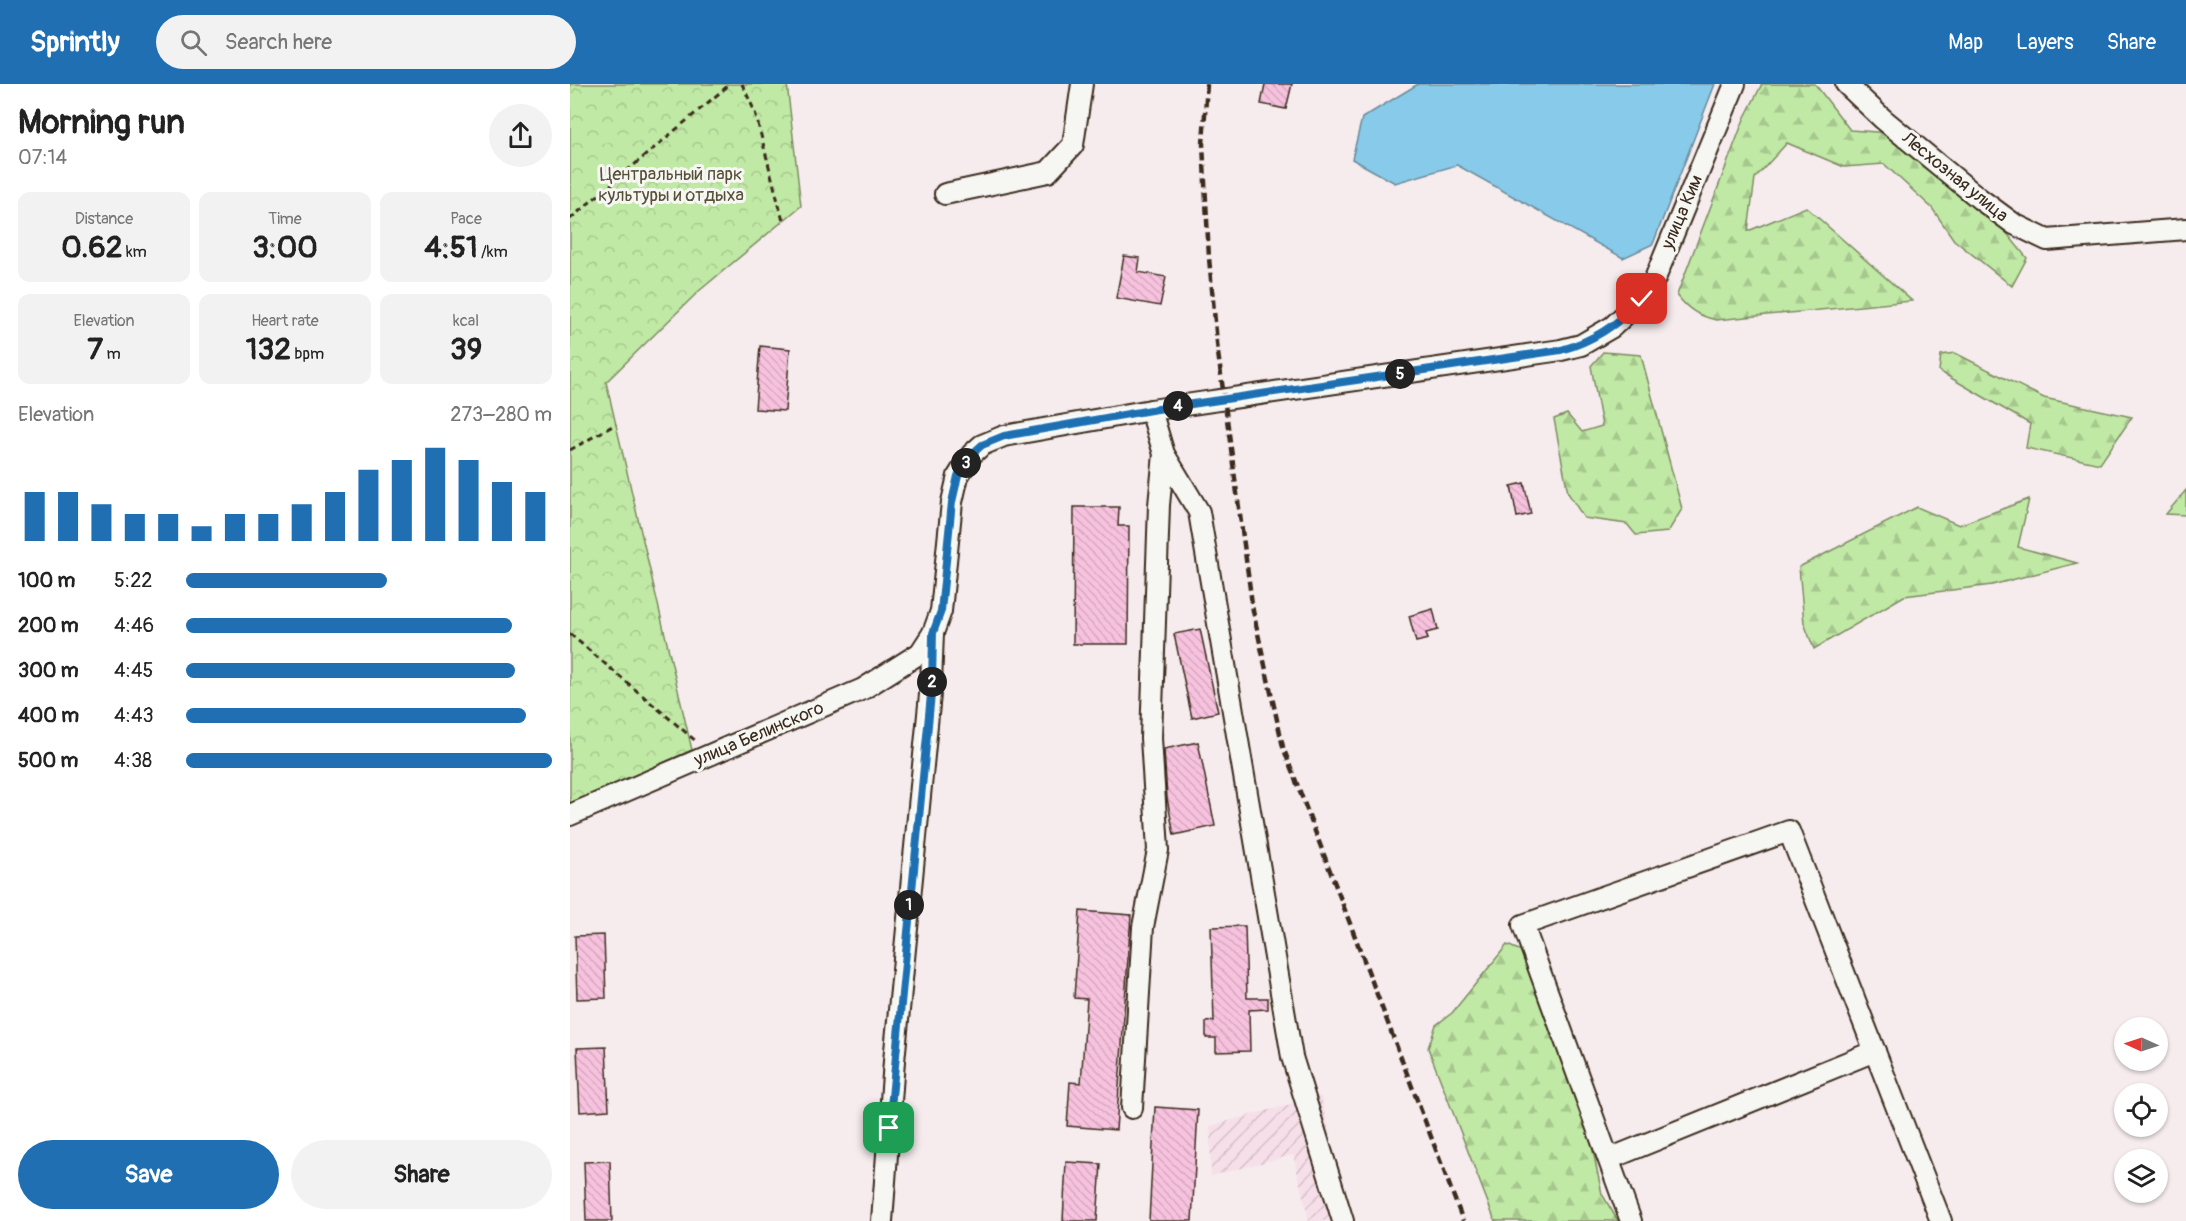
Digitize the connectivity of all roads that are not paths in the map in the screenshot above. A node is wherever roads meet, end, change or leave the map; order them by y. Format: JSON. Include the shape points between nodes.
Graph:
{"nodes":[{"id":1,"x":1082,"y":84,"type":"edge"},
{"id":2,"x":1735,"y":84,"type":"edge"},
{"id":3,"x":1845,"y":84,"type":"edge"},
{"id":4,"x":945,"y":194,"type":"dead end"},
{"id":5,"x":2186,"y":229,"type":"edge"},
{"id":6,"x":1151,"y":410,"type":"junction"},
{"id":7,"x":1164,"y":454,"type":"junction"},
{"id":8,"x":933,"y":633,"type":"junction"},
{"id":9,"x":570,"y":815,"type":"edge"},
{"id":10,"x":1875,"y":1051,"type":"junction"},
{"id":11,"x":1132,"y":1108,"type":"dead end"},
{"id":12,"x":1608,"y":1159,"type":"junction"},
{"id":13,"x":882,"y":1221,"type":"edge"},
{"id":14,"x":1343,"y":1221,"type":"edge"},
{"id":15,"x":1631,"y":1221,"type":"edge"},
{"id":16,"x":1941,"y":1221,"type":"edge"}],
"edges":[{"from":1,"to":4,"type":"street","via":[[1073,145],[1048,172]]},
{"from":2,"to":6,"type":"street","name":"улица Ким","via":[[1654,281],[1642,299],[1612,327],[1581,345]]},
{"from":3,"to":5,"type":"street","name":"Лесхозная улица","via":[[1980,200],[2014,224],[2047,240]]},
{"from":6,"to":7,"type":"street"},
{"from":6,"to":8,"type":"street","name":"улица Ким","via":[[1004,436],[972,454],[958,476],[954,493],[941,611]]},
{"from":7,"to":11,"type":"street","via":[[1151,738],[1158,850],[1143,927]]},
{"from":7,"to":14,"type":"street","via":[[1199,512],[1292,1057]]},
{"from":8,"to":9,"type":"street","name":"улица Белинского","via":[[920,653],[863,690]]},
{"from":8,"to":13,"type":"street","via":[[932,684]]},
{"from":10,"to":12,"type":"street"},
{"from":10,"to":12,"type":"street","via":[[1789,831],[1523,925]]},
{"from":10,"to":16,"type":"street"},
{"from":12,"to":15,"type":"street"}]}
